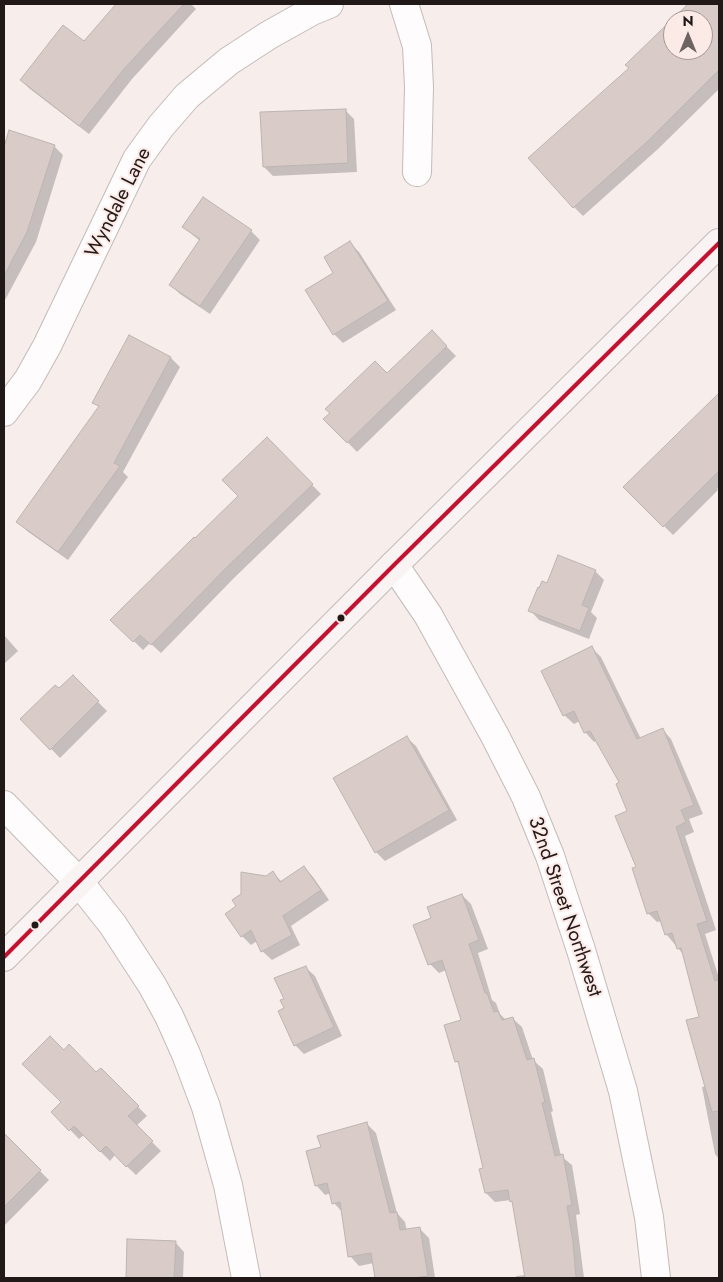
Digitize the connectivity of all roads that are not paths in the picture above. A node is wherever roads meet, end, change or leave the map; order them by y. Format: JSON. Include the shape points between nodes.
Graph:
{"nodes":[{"id":1,"x":329,"y":4,"type":"edge"},
{"id":2,"x":404,"y":4,"type":"edge"},
{"id":3,"x":417,"y":172,"type":"dead end"},
{"id":4,"x":715,"y":255,"type":"edge"},
{"id":5,"x":4,"y":412,"type":"edge"},
{"id":6,"x":394,"y":565,"type":"junction"},
{"id":7,"x":4,"y":805,"type":"edge"},
{"id":8,"x":79,"y":882,"type":"junction"},
{"id":9,"x":4,"y":957,"type":"edge"},
{"id":10,"x":246,"y":1278,"type":"edge"},
{"id":11,"x":656,"y":1278,"type":"edge"}],
"edges":[{"from":1,"to":5,"type":"street","name":"Wyndale Lane","via":[[269,35],[229,61],[187,96],[160,126],[137,159],[48,346]]},
{"from":2,"to":3,"type":"street","via":[[417,46]]},
{"from":4,"to":6,"type":"street"},
{"from":6,"to":8,"type":"street"},
{"from":6,"to":11,"type":"street","name":"32nd Street Northwest","via":[[428,615],[491,728],[550,856],[623,1091],[649,1217]]},
{"from":7,"to":8,"type":"street"},
{"from":8,"to":9,"type":"street"},
{"from":8,"to":10,"type":"street","via":[[152,985],[186,1054],[206,1107],[228,1185]]}]}
